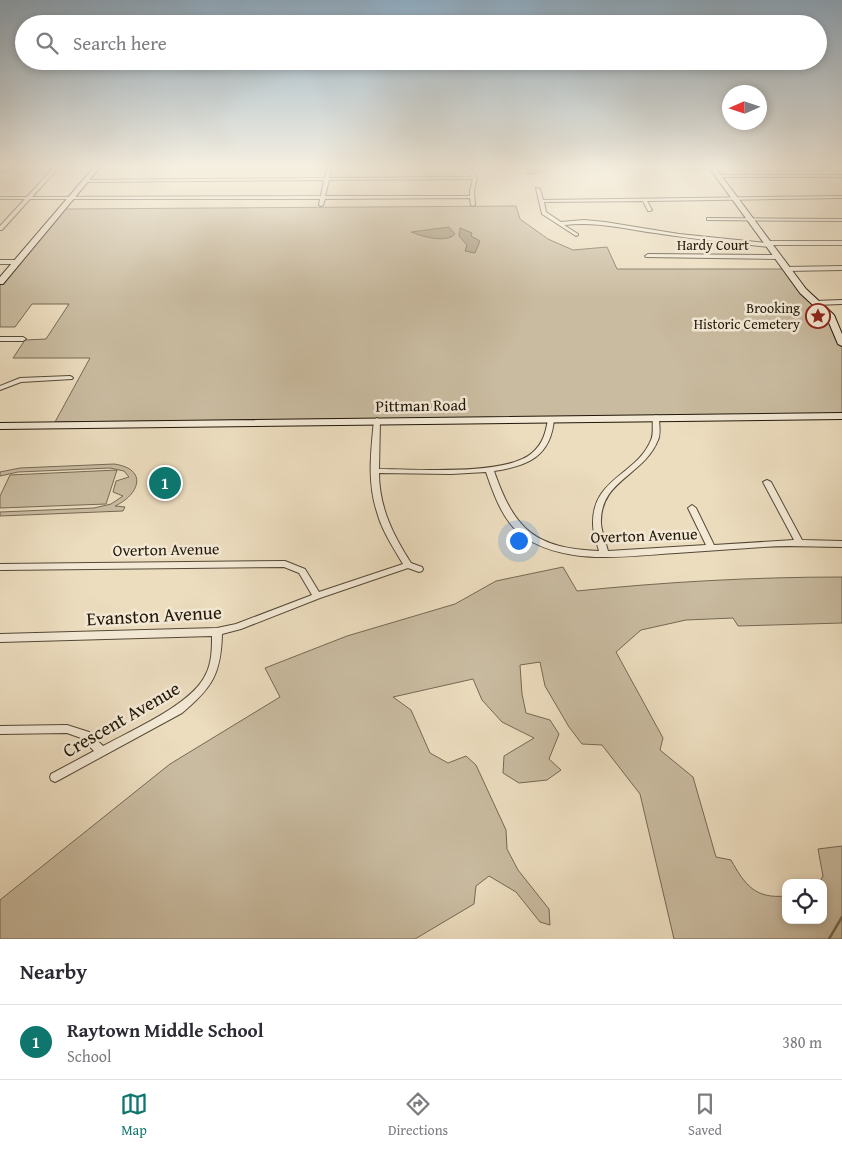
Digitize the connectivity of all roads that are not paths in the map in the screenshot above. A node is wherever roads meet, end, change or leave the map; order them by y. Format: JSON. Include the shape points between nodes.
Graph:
{"nodes":[{"id":1,"x":19,"y":210,"type":"edge"},
{"id":2,"x":61,"y":210,"type":"edge"},
{"id":3,"x":543,"y":210,"type":"edge"},
{"id":4,"x":744,"y":210,"type":"edge"},
{"id":5,"x":709,"y":219,"type":"dead end"},
{"id":6,"x":751,"y":220,"type":"junction"},
{"id":7,"x":842,"y":220,"type":"edge"},
{"id":8,"x":559,"y":224,"type":"junction"},
{"id":9,"x":0,"y":229,"type":"edge"},
{"id":10,"x":576,"y":235,"type":"dead end"},
{"id":11,"x":842,"y":243,"type":"edge"},
{"id":12,"x":768,"y":244,"type":"junction"},
{"id":13,"x":648,"y":256,"type":"dead end"},
{"id":14,"x":777,"y":257,"type":"junction"},
{"id":15,"x":0,"y":262,"type":"edge"},
{"id":16,"x":17,"y":262,"type":"junction"},
{"id":17,"x":786,"y":268,"type":"junction"},
{"id":18,"x":842,"y":268,"type":"edge"},
{"id":19,"x":0,"y":282,"type":"edge"},
{"id":20,"x":842,"y":302,"type":"edge"},
{"id":21,"x":815,"y":303,"type":"junction"},
{"id":22,"x":0,"y":339,"type":"edge"},
{"id":23,"x":23,"y":339,"type":"dead end"},
{"id":24,"x":842,"y":344,"type":"edge"},
{"id":25,"x":70,"y":378,"type":"dead end"},
{"id":26,"x":0,"y":388,"type":"edge"},
{"id":27,"x":842,"y":416,"type":"edge"},
{"id":28,"x":656,"y":417,"type":"junction"},
{"id":29,"x":551,"y":418,"type":"junction"},
{"id":30,"x":377,"y":420,"type":"junction"},
{"id":31,"x":0,"y":426,"type":"edge"},
{"id":32,"x":489,"y":469,"type":"junction"},
{"id":33,"x":374,"y":471,"type":"junction"},
{"id":34,"x":767,"y":482,"type":"dead end"},
{"id":35,"x":692,"y":508,"type":"dead end"},
{"id":36,"x":800,"y":544,"type":"junction"},
{"id":37,"x":842,"y":544,"type":"edge"},
{"id":38,"x":710,"y":547,"type":"junction"},
{"id":39,"x":604,"y":554,"type":"junction"},
{"id":40,"x":408,"y":565,"type":"junction"},
{"id":41,"x":0,"y":567,"type":"edge"},
{"id":42,"x":418,"y":569,"type":"dead end"},
{"id":43,"x":317,"y":596,"type":"junction"},
{"id":44,"x":218,"y":632,"type":"junction"},
{"id":45,"x":0,"y":638,"type":"edge"},
{"id":46,"x":0,"y":730,"type":"edge"},
{"id":47,"x":102,"y":752,"type":"junction"},
{"id":48,"x":55,"y":778,"type":"dead end"}],
"edges":[{"from":1,"to":9,"type":"street"},
{"from":2,"to":16,"type":"street"},
{"from":3,"to":8,"type":"street"},
{"from":4,"to":6,"type":"street"},
{"from":5,"to":6,"type":"street"},
{"from":6,"to":7,"type":"street"},
{"from":6,"to":12,"type":"street"},
{"from":8,"to":10,"type":"street"},
{"from":8,"to":12,"type":"street","via":[[602,221],[651,231]]},
{"from":11,"to":12,"type":"street"},
{"from":12,"to":14,"type":"street"},
{"from":13,"to":14,"type":"street","name":"Hardy Court"},
{"from":14,"to":17,"type":"street"},
{"from":15,"to":16,"type":"street"},
{"from":16,"to":19,"type":"street"},
{"from":17,"to":18,"type":"street"},
{"from":17,"to":21,"type":"street"},
{"from":20,"to":21,"type":"street"},
{"from":21,"to":24,"type":"street","via":[[831,317]]},
{"from":22,"to":23,"type":"street"},
{"from":25,"to":26,"type":"street","via":[[20,380]]},
{"from":27,"to":28,"type":"street","name":"Pittman Road"},
{"from":28,"to":29,"type":"street","name":"Pittman Road"},
{"from":28,"to":39,"type":"street","via":[[658,434],[653,449],[612,484],[601,500],[596,526]]},
{"from":29,"to":30,"type":"street","name":"Pittman Road"},
{"from":29,"to":32,"type":"street","via":[[548,438],[536,454],[518,464]]},
{"from":30,"to":31,"type":"street","name":"Pittman Road"},
{"from":30,"to":33,"type":"street"},
{"from":32,"to":33,"type":"street"},
{"from":32,"to":39,"type":"street","name":"Overton Avenue","via":[[507,511],[526,534],[556,548]]},
{"from":33,"to":40,"type":"street","via":[[375,495],[381,517]]},
{"from":34,"to":36,"type":"street"},
{"from":35,"to":38,"type":"street"},
{"from":36,"to":37,"type":"street","name":"Overton Avenue"},
{"from":36,"to":38,"type":"street","name":"Overton Avenue"},
{"from":38,"to":39,"type":"street","name":"Overton Avenue"},
{"from":40,"to":42,"type":"street"},
{"from":40,"to":43,"type":"street","name":"Evanston Avenue"},
{"from":41,"to":43,"type":"street","name":"Overton Avenue","via":[[285,564],[302,571]]},
{"from":43,"to":44,"type":"street","name":"Evanston Avenue","via":[[238,628]]},
{"from":44,"to":45,"type":"street","name":"Evanston Avenue"},
{"from":44,"to":47,"type":"street","name":"Crescent Avenue","via":[[212,675],[202,689],[178,710]]},
{"from":46,"to":47,"type":"street","via":[[66,729],[85,735]]},
{"from":47,"to":48,"type":"street","name":"Crescent Avenue"}]}
